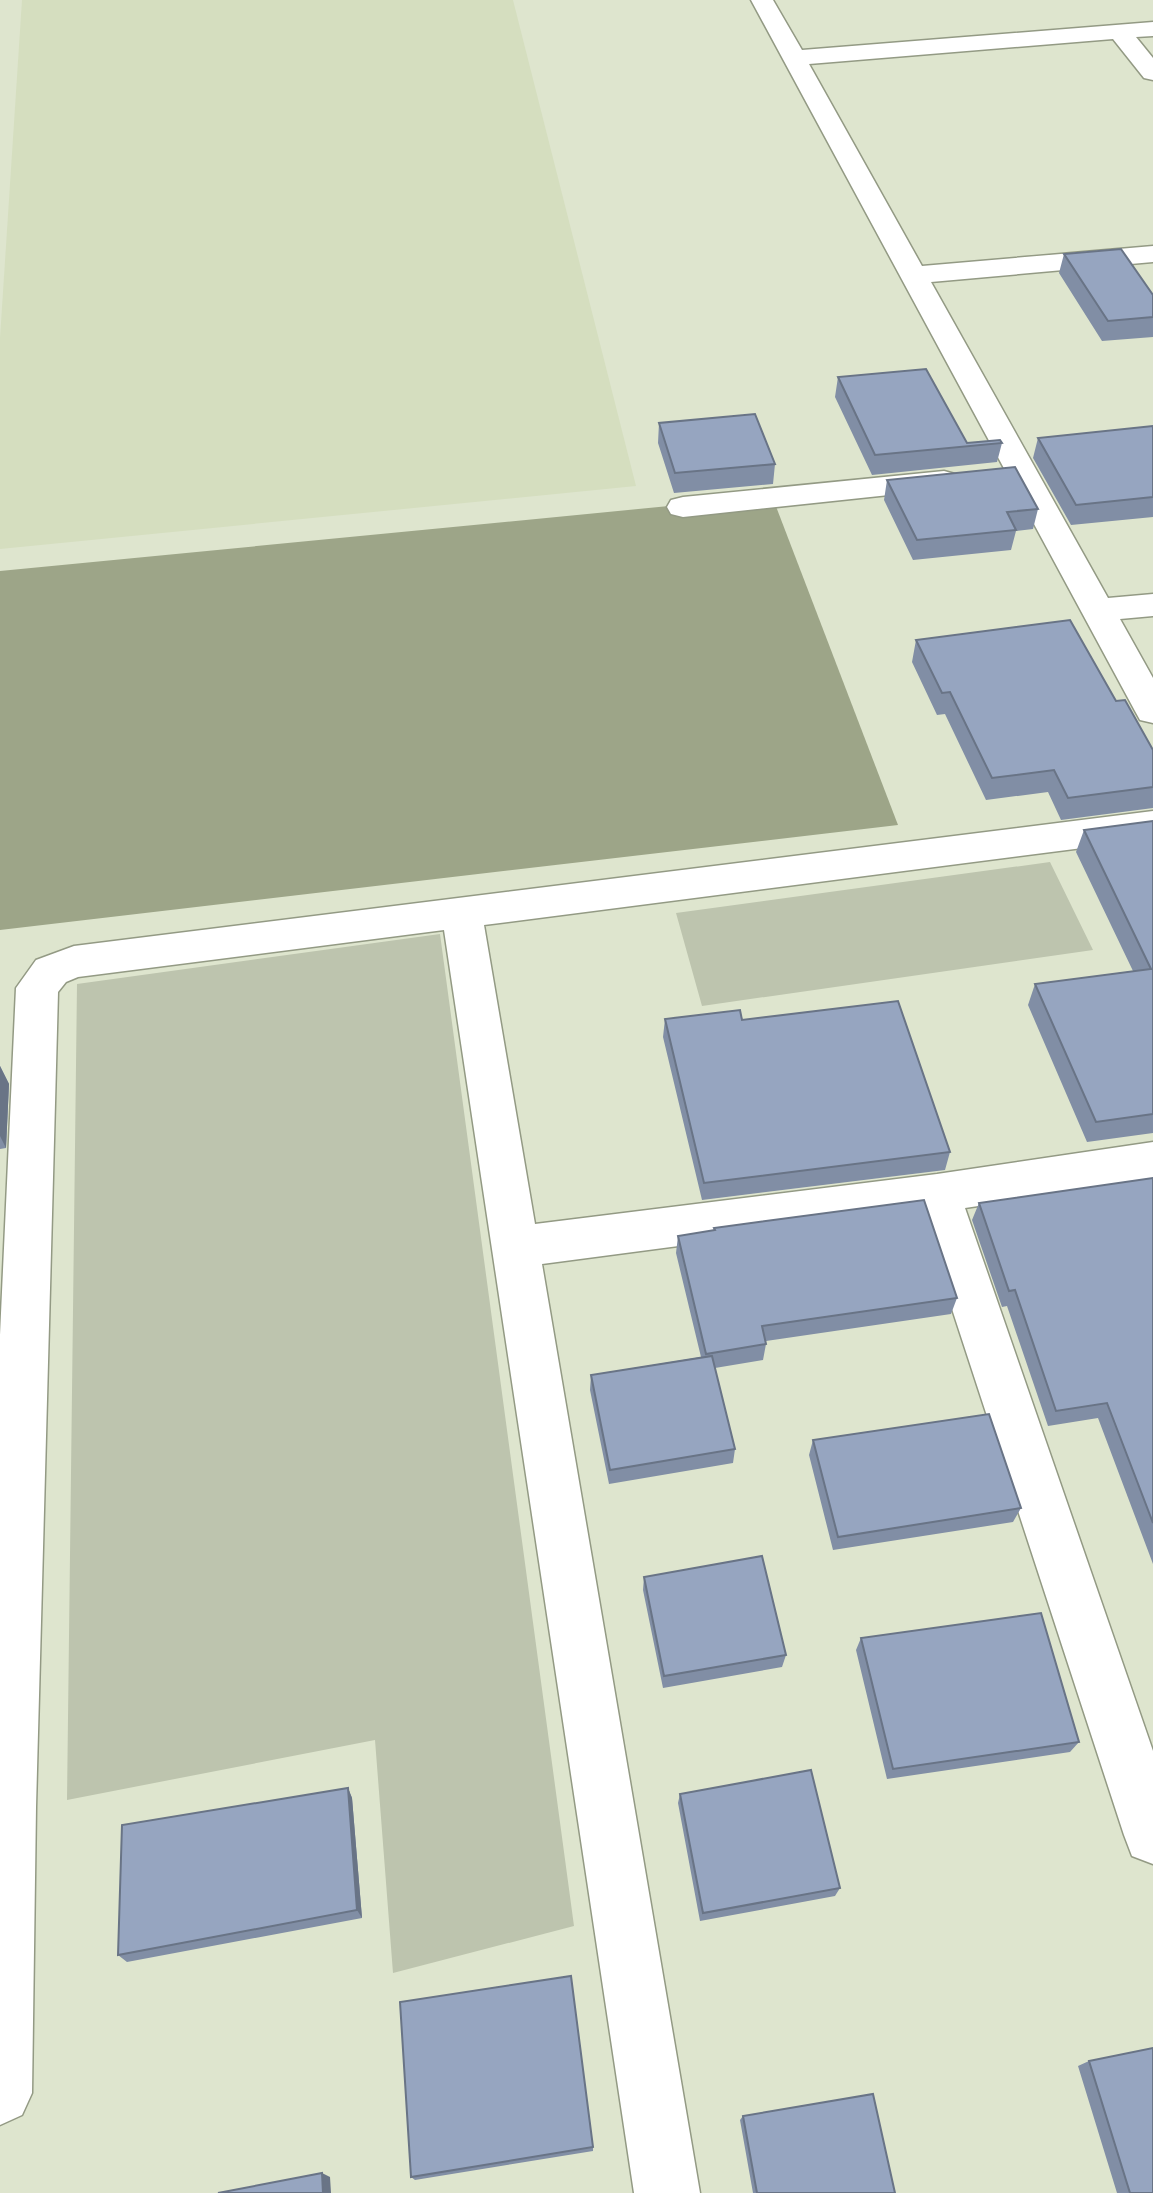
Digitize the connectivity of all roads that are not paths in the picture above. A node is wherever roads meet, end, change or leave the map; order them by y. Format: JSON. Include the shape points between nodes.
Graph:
{"nodes":[{"id":1,"x":762,"y":0,"type":"edge"},
{"id":2,"x":1153,"y":29,"type":"edge"},
{"id":3,"x":1119,"y":32,"type":"junction"},
{"id":4,"x":794,"y":58,"type":"junction"},
{"id":5,"x":1153,"y":73,"type":"edge"},
{"id":6,"x":1153,"y":254,"type":"edge"},
{"id":7,"x":913,"y":275,"type":"junction"},
{"id":8,"x":1007,"y":464,"type":"junction"},
{"id":9,"x":683,"y":507,"type":"dead end"},
{"id":10,"x":1153,"y":605,"type":"edge"},
{"id":11,"x":1098,"y":610,"type":"junction"},
{"id":12,"x":1153,"y":711,"type":"edge"},
{"id":13,"x":1153,"y":825,"type":"edge"},
{"id":14,"x":462,"y":913,"type":"junction"},
{"id":15,"x":1153,"y":1161,"type":"edge"},
{"id":16,"x":937,"y":1193,"type":"junction"},
{"id":17,"x":514,"y":1247,"type":"junction"},
{"id":18,"x":3,"y":1808,"type":"edge"},
{"id":19,"x":1151,"y":1821,"type":"edge"},
{"id":20,"x":0,"y":2093,"type":"edge"},
{"id":21,"x":667,"y":2193,"type":"edge"}],
"edges":[{"from":1,"to":4,"type":"street"},
{"from":2,"to":3,"type":"street"},
{"from":3,"to":4,"type":"street"},
{"from":3,"to":5,"type":"street"},
{"from":4,"to":7,"type":"street"},
{"from":6,"to":7,"type":"street"},
{"from":7,"to":8,"type":"street"},
{"from":8,"to":9,"type":"street"},
{"from":8,"to":11,"type":"street"},
{"from":10,"to":11,"type":"street"},
{"from":11,"to":12,"type":"street"},
{"from":13,"to":14,"type":"street"},
{"from":14,"to":17,"type":"street"},
{"from":14,"to":18,"type":"street","via":[[74,962],[51,971],[37,988]]},
{"from":15,"to":16,"type":"street"},
{"from":16,"to":17,"type":"street"},
{"from":16,"to":19,"type":"street"},
{"from":17,"to":21,"type":"street"},
{"from":18,"to":20,"type":"street"}]}
